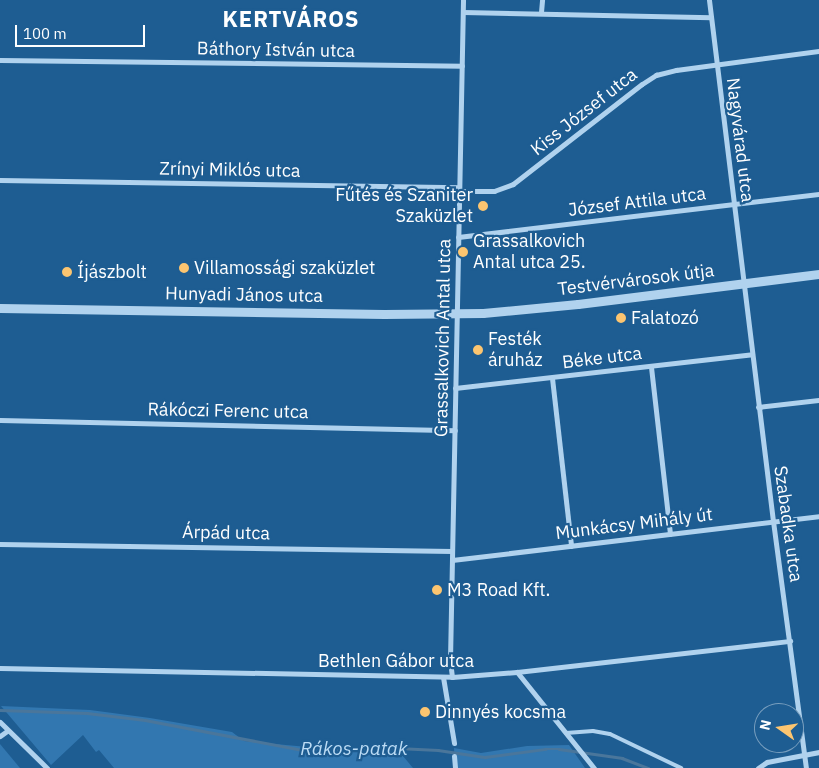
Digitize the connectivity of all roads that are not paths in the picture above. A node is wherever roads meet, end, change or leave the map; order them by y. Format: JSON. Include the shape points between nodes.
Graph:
{"nodes":[{"id":1,"x":463,"y":0,"type":"edge"},
{"id":2,"x":542,"y":0,"type":"edge"},
{"id":3,"x":709,"y":0,"type":"edge"},
{"id":4,"x":463,"y":12,"type":"junction"},
{"id":5,"x":541,"y":12,"type":"junction"},
{"id":6,"x":711,"y":17,"type":"junction"},
{"id":7,"x":819,"y":51,"type":"edge"},
{"id":8,"x":0,"y":60,"type":"edge"},
{"id":9,"x":717,"y":65,"type":"junction"},
{"id":10,"x":462,"y":66,"type":"junction"},
{"id":11,"x":0,"y":180,"type":"edge"},
{"id":12,"x":459,"y":189,"type":"junction"},
{"id":13,"x":819,"y":194,"type":"edge"},
{"id":14,"x":734,"y":204,"type":"junction"},
{"id":15,"x":458,"y":237,"type":"junction"},
{"id":16,"x":819,"y":274,"type":"edge"},
{"id":17,"x":744,"y":283,"type":"junction"},
{"id":18,"x":0,"y":308,"type":"edge"},
{"id":19,"x":456,"y":313,"type":"junction"},
{"id":20,"x":752,"y":354,"type":"junction"},
{"id":21,"x":651,"y":366,"type":"junction"},
{"id":22,"x":552,"y":378,"type":"junction"},
{"id":23,"x":455,"y":388,"type":"junction"},
{"id":24,"x":819,"y":400,"type":"edge"},
{"id":25,"x":758,"y":407,"type":"junction"},
{"id":26,"x":0,"y":420,"type":"edge"},
{"id":27,"x":455,"y":430,"type":"junction"},
{"id":28,"x":819,"y":516,"type":"edge"},
{"id":29,"x":772,"y":521,"type":"junction"},
{"id":30,"x":670,"y":534,"type":"junction"},
{"id":31,"x":0,"y":544,"type":"edge"},
{"id":32,"x":571,"y":546,"type":"junction"},
{"id":33,"x":452,"y":550,"type":"junction"},
{"id":34,"x":452,"y":560,"type":"junction"},
{"id":35,"x":790,"y":641,"type":"junction"},
{"id":36,"x":0,"y":668,"type":"edge"},
{"id":37,"x":517,"y":672,"type":"junction"},
{"id":38,"x":452,"y":677,"type":"junction"},
{"id":39,"x":443,"y":678,"type":"junction"},
{"id":40,"x":0,"y":722,"type":"edge"},
{"id":41,"x":7,"y":731,"type":"junction"},
{"id":42,"x":566,"y":733,"type":"junction"},
{"id":43,"x":0,"y":736,"type":"edge"},
{"id":44,"x":454,"y":743,"type":"dead end"},
{"id":45,"x":819,"y":752,"type":"edge"},
{"id":46,"x":804,"y":754,"type":"junction"},
{"id":47,"x":454,"y":756,"type":"dead end"},
{"id":48,"x":47,"y":768,"type":"edge"},
{"id":49,"x":455,"y":768,"type":"edge"},
{"id":50,"x":594,"y":768,"type":"edge"},
{"id":51,"x":681,"y":768,"type":"edge"},
{"id":52,"x":758,"y":768,"type":"edge"},
{"id":53,"x":806,"y":768,"type":"edge"}],
"edges":[{"from":1,"to":4,"type":"street","name":"Grassalkovich Antal utca"},
{"from":2,"to":5,"type":"street"},
{"from":3,"to":6,"type":"street","name":"Nagyvárad utca"},
{"from":4,"to":5,"type":"street"},
{"from":4,"to":10,"type":"street","name":"Grassalkovich Antal utca"},
{"from":5,"to":6,"type":"street"},
{"from":6,"to":9,"type":"street","name":"Nagyvárad utca"},
{"from":7,"to":9,"type":"street","name":"Kiss József utca"},
{"from":8,"to":10,"type":"street","name":"Báthory István utca"},
{"from":9,"to":12,"type":"street","name":"Kiss József utca","via":[[656,75],[513,184],[494,190]]},
{"from":9,"to":14,"type":"street","name":"Nagyvárad utca"},
{"from":10,"to":12,"type":"street","name":"Grassalkovich Antal utca"},
{"from":11,"to":12,"type":"street","name":"Zrínyi Miklós utca"},
{"from":12,"to":15,"type":"street","name":"Grassalkovich Antal utca"},
{"from":13,"to":14,"type":"street","name":"József Attila utca"},
{"from":14,"to":15,"type":"street","name":"József Attila utca"},
{"from":14,"to":17,"type":"street","name":"Nagyvárad utca"},
{"from":15,"to":19,"type":"street","name":"Grassalkovich Antal utca"},
{"from":16,"to":17,"type":"street","name":"Testvérvárosok útja"},
{"from":17,"to":19,"type":"street","name":"Testvérvárosok útja","via":[[578,304]]},
{"from":17,"to":20,"type":"street","name":"Szabadka utca"},
{"from":18,"to":19,"type":"street","name":"Hunyadi János utca"},
{"from":19,"to":23,"type":"street","name":"Grassalkovich Antal utca"},
{"from":20,"to":21,"type":"street","name":"Béke utca"},
{"from":20,"to":25,"type":"street","name":"Szabadka utca"},
{"from":21,"to":22,"type":"street","name":"Béke utca"},
{"from":21,"to":30,"type":"street"},
{"from":22,"to":23,"type":"street","name":"Béke utca"},
{"from":22,"to":32,"type":"street"},
{"from":23,"to":27,"type":"street","name":"Grassalkovich Antal utca"},
{"from":24,"to":25,"type":"street"},
{"from":25,"to":29,"type":"street","name":"Szabadka utca"},
{"from":26,"to":27,"type":"street","name":"Rákóczi Ferenc utca"},
{"from":27,"to":33,"type":"street","name":"Grassalkovich Antal utca"},
{"from":28,"to":29,"type":"street","name":"Munkácsy Mihály út"},
{"from":29,"to":30,"type":"street","name":"Munkácsy Mihály út"},
{"from":29,"to":35,"type":"street","name":"Szabadka utca"},
{"from":30,"to":32,"type":"street","name":"Munkácsy Mihály út"},
{"from":31,"to":33,"type":"street","name":"Árpád utca"},
{"from":32,"to":34,"type":"street","name":"Munkácsy Mihály út"},
{"from":33,"to":34,"type":"street","name":"Grassalkovich Antal utca"},
{"from":34,"to":38,"type":"street","name":"Grassalkovich Antal utca"},
{"from":35,"to":37,"type":"street","name":"Bethlen Gábor utca"},
{"from":35,"to":46,"type":"street","name":"Szabadka utca"},
{"from":36,"to":39,"type":"street","name":"Bethlen Gábor utca"},
{"from":37,"to":38,"type":"street","name":"Bethlen Gábor utca"},
{"from":37,"to":42,"type":"street"},
{"from":38,"to":39,"type":"street","name":"Bethlen Gábor utca"},
{"from":39,"to":44,"type":"street"},
{"from":40,"to":41,"type":"street"},
{"from":41,"to":43,"type":"street"},
{"from":41,"to":48,"type":"street"},
{"from":42,"to":50,"type":"street"},
{"from":42,"to":51,"type":"lane","via":[[593,731],[610,734]]},
{"from":45,"to":46,"type":"street"},
{"from":46,"to":52,"type":"street","via":[[767,762]]},
{"from":46,"to":53,"type":"street","name":"Szabadka utca"},
{"from":47,"to":49,"type":"street"}]}
